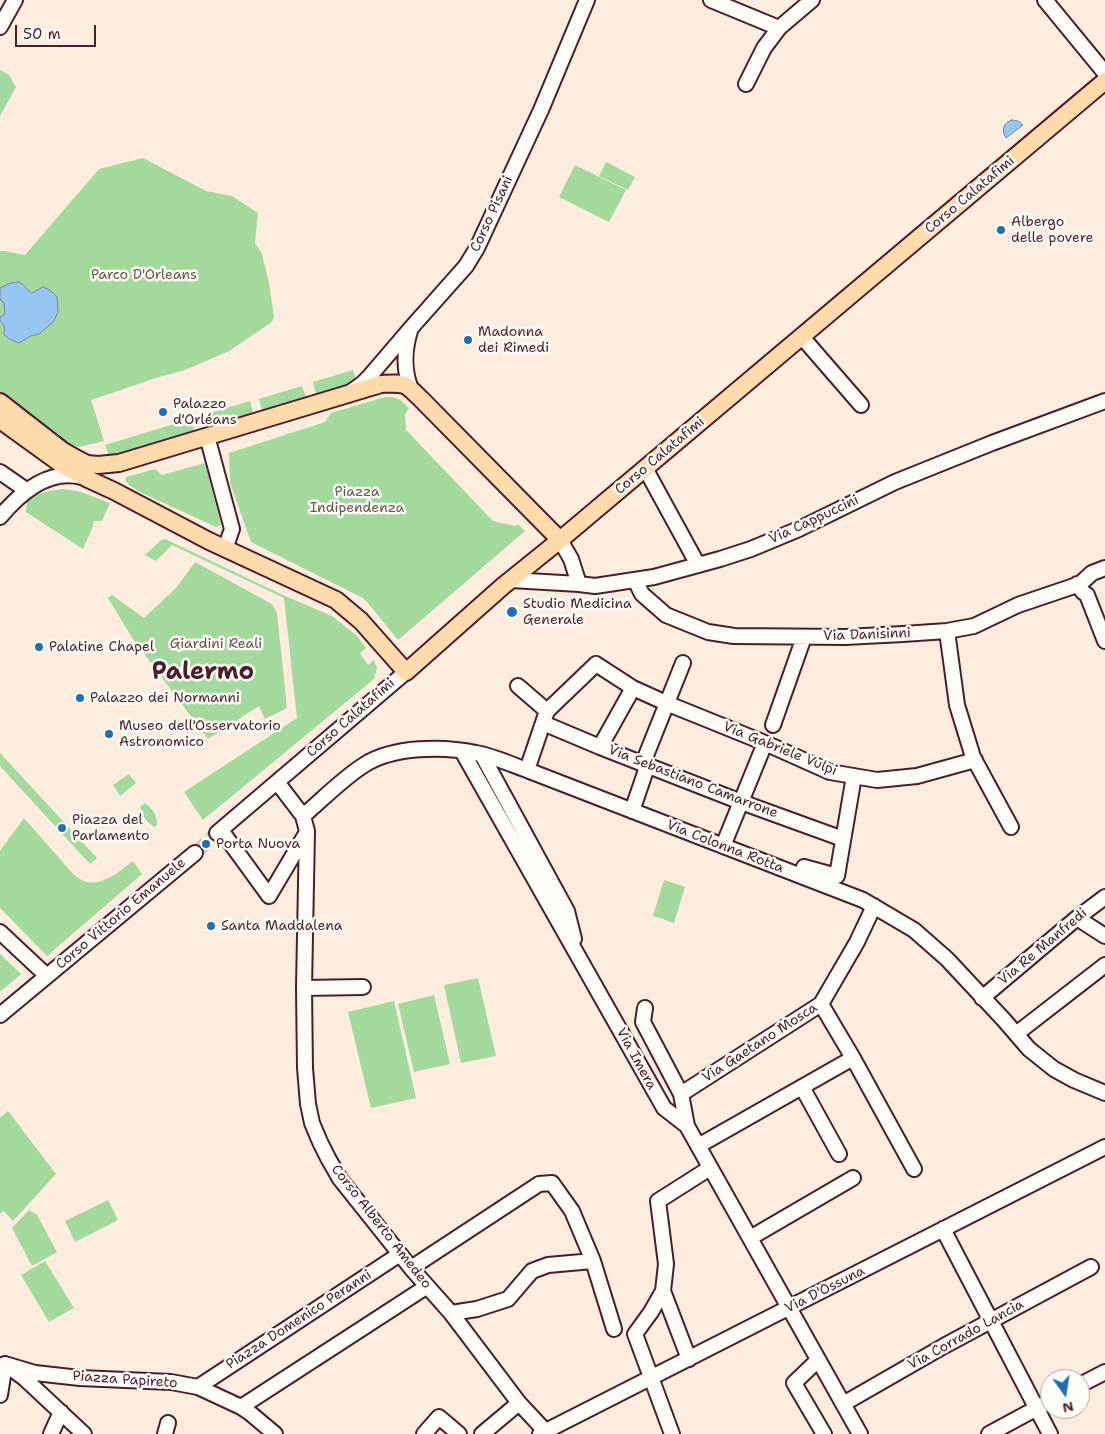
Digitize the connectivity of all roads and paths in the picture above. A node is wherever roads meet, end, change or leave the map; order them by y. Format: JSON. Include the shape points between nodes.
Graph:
{"nodes":[{"id":1,"x":4,"y":0,"type":"edge"},
{"id":2,"x":15,"y":0,"type":"edge"},
{"id":3,"x":587,"y":0,"type":"edge"},
{"id":4,"x":711,"y":0,"type":"edge"},
{"id":5,"x":812,"y":0,"type":"edge"},
{"id":6,"x":1045,"y":0,"type":"edge"},
{"id":7,"x":0,"y":8,"type":"edge"},
{"id":8,"x":0,"y":27,"type":"edge"},
{"id":9,"x":779,"y":28,"type":"junction"},
{"id":10,"x":1105,"y":72,"type":"edge"},
{"id":11,"x":1105,"y":81,"type":"edge"},
{"id":12,"x":746,"y":84,"type":"dead end"},
{"id":13,"x":411,"y":328,"type":"junction"},
{"id":14,"x":802,"y":336,"type":"junction"},
{"id":15,"x":411,"y":389,"type":"junction"},
{"id":16,"x":347,"y":394,"type":"junction"},
{"id":17,"x":1105,"y":401,"type":"edge"},
{"id":18,"x":0,"y":402,"type":"edge"},
{"id":19,"x":861,"y":405,"type":"dead end"},
{"id":20,"x":0,"y":420,"type":"edge"},
{"id":21,"x":207,"y":436,"type":"junction"},
{"id":22,"x":119,"y":463,"type":"junction"},
{"id":23,"x":645,"y":468,"type":"junction"},
{"id":24,"x":0,"y":472,"type":"edge"},
{"id":25,"x":88,"y":479,"type":"junction"},
{"id":26,"x":26,"y":490,"type":"junction"},
{"id":27,"x":114,"y":491,"type":"junction"},
{"id":28,"x":0,"y":516,"type":"edge"},
{"id":29,"x":560,"y":540,"type":"junction"},
{"id":30,"x":225,"y":549,"type":"junction"},
{"id":31,"x":698,"y":565,"type":"junction"},
{"id":32,"x":1105,"y":568,"type":"edge"},
{"id":33,"x":511,"y":580,"type":"junction"},
{"id":34,"x":635,"y":580,"type":"junction"},
{"id":35,"x":579,"y":584,"type":"junction"},
{"id":36,"x":1077,"y":584,"type":"junction"},
{"id":37,"x":947,"y":631,"type":"junction"},
{"id":38,"x":804,"y":637,"type":"junction"},
{"id":39,"x":1105,"y":641,"type":"edge"},
{"id":40,"x":683,"y":663,"type":"dead end"},
{"id":41,"x":406,"y":672,"type":"junction"},
{"id":42,"x":518,"y":686,"type":"dead end"},
{"id":43,"x":633,"y":688,"type":"junction"},
{"id":44,"x":666,"y":703,"type":"junction"},
{"id":45,"x":545,"y":717,"type":"junction"},
{"id":46,"x":773,"y":725,"type":"dead end"},
{"id":47,"x":765,"y":743,"type":"junction"},
{"id":48,"x":600,"y":747,"type":"junction"},
{"id":49,"x":462,"y":751,"type":"junction"},
{"id":50,"x":482,"y":754,"type":"junction"},
{"id":51,"x":975,"y":760,"type":"junction"},
{"id":52,"x":644,"y":763,"type":"junction"},
{"id":53,"x":527,"y":770,"type":"junction"},
{"id":54,"x":854,"y":776,"type":"junction"},
{"id":55,"x":277,"y":782,"type":"junction"},
{"id":56,"x":741,"y":802,"type":"junction"},
{"id":57,"x":632,"y":812,"type":"junction"},
{"id":58,"x":303,"y":816,"type":"junction"},
{"id":59,"x":1011,"y":827,"type":"dead end"},
{"id":60,"x":307,"y":831,"type":"junction"},
{"id":61,"x":843,"y":839,"type":"junction"},
{"id":62,"x":722,"y":846,"type":"junction"},
{"id":63,"x":195,"y":852,"type":"tunnel mouth"},
{"id":64,"x":801,"y":876,"type":"junction"},
{"id":65,"x":1105,"y":896,"type":"edge"},
{"id":66,"x":874,"y":906,"type":"junction"},
{"id":67,"x":1077,"y":918,"type":"junction"},
{"id":68,"x":0,"y":932,"type":"edge"},
{"id":69,"x":1105,"y":936,"type":"edge"},
{"id":70,"x":578,"y":957,"type":"junction"},
{"id":71,"x":1105,"y":965,"type":"edge"},
{"id":72,"x":47,"y":976,"type":"junction"},
{"id":73,"x":363,"y":986,"type":"dead end"},
{"id":74,"x":304,"y":988,"type":"junction"},
{"id":75,"x":982,"y":998,"type":"junction"},
{"id":76,"x":821,"y":1004,"type":"junction"},
{"id":77,"x":645,"y":1008,"type":"dead end"},
{"id":78,"x":0,"y":1015,"type":"edge"},
{"id":79,"x":1016,"y":1034,"type":"junction"},
{"id":80,"x":853,"y":1058,"type":"junction"},
{"id":81,"x":802,"y":1087,"type":"junction"},
{"id":82,"x":1105,"y":1093,"type":"edge"},
{"id":83,"x":681,"y":1094,"type":"junction"},
{"id":84,"x":687,"y":1126,"type":"junction"},
{"id":85,"x":698,"y":1146,"type":"junction"},
{"id":86,"x":1105,"y":1147,"type":"edge"},
{"id":87,"x":839,"y":1154,"type":"dead end"},
{"id":88,"x":710,"y":1168,"type":"junction"},
{"id":89,"x":914,"y":1169,"type":"dead end"},
{"id":90,"x":853,"y":1178,"type":"dead end"},
{"id":91,"x":943,"y":1229,"type":"junction"},
{"id":92,"x":750,"y":1238,"type":"junction"},
{"id":93,"x":400,"y":1254,"type":"junction"},
{"id":94,"x":594,"y":1260,"type":"junction"},
{"id":95,"x":1090,"y":1267,"type":"dead end"},
{"id":96,"x":411,"y":1268,"type":"junction"},
{"id":97,"x":426,"y":1287,"type":"junction"},
{"id":98,"x":663,"y":1291,"type":"junction"},
{"id":99,"x":789,"y":1308,"type":"junction"},
{"id":100,"x":451,"y":1313,"type":"junction"},
{"id":101,"x":990,"y":1321,"type":"junction"},
{"id":102,"x":614,"y":1329,"type":"dead end"},
{"id":103,"x":689,"y":1359,"type":"junction"},
{"id":104,"x":818,"y":1360,"type":"junction"},
{"id":105,"x":2,"y":1362,"type":"edge"},
{"id":106,"x":1105,"y":1372,"type":"edge"},
{"id":107,"x":651,"y":1378,"type":"junction"},
{"id":108,"x":1090,"y":1380,"type":"edge"},
{"id":109,"x":198,"y":1387,"type":"junction"},
{"id":110,"x":0,"y":1395,"type":"edge"},
{"id":111,"x":519,"y":1403,"type":"junction"},
{"id":112,"x":843,"y":1404,"type":"junction"},
{"id":113,"x":1040,"y":1406,"type":"edge"},
{"id":114,"x":241,"y":1407,"type":"junction"},
{"id":115,"x":1036,"y":1408,"type":"junction"},
{"id":116,"x":60,"y":1412,"type":"junction"},
{"id":117,"x":544,"y":1433,"type":"edge"},
{"id":118,"x":51,"y":1434,"type":"edge"},
{"id":119,"x":84,"y":1434,"type":"edge"},
{"id":120,"x":275,"y":1434,"type":"edge"},
{"id":121,"x":424,"y":1434,"type":"edge"},
{"id":122,"x":459,"y":1434,"type":"edge"},
{"id":123,"x":482,"y":1434,"type":"edge"},
{"id":124,"x":672,"y":1434,"type":"edge"},
{"id":125,"x":824,"y":1434,"type":"edge"},
{"id":126,"x":860,"y":1434,"type":"edge"},
{"id":127,"x":990,"y":1434,"type":"edge"},
{"id":128,"x":1050,"y":1434,"type":"edge"}],
"edges":[{"from":1,"to":7,"type":"street"},
{"from":2,"to":8,"type":"street"},
{"from":3,"to":13,"type":"street","name":"Corso Pisani","via":[[541,110],[477,248],[466,266]]},
{"from":4,"to":9,"type":"street"},
{"from":5,"to":9,"type":"street"},
{"from":6,"to":10,"type":"street"},
{"from":9,"to":12,"type":"street","via":[[764,48]]},
{"from":11,"to":14,"type":"main road","name":"Corso Calatafimi"},
{"from":13,"to":15,"type":"street","via":[[404,362]]},
{"from":13,"to":16,"type":"street","name":"Corso Pisani","via":[[369,377]]},
{"from":14,"to":19,"type":"street"},
{"from":14,"to":23,"type":"main road","name":"Corso Calatafimi"},
{"from":15,"to":16,"type":"main road","via":[[401,383],[381,384]]},
{"from":15,"to":29,"type":"main road"},
{"from":16,"to":21,"type":"main road"},
{"from":17,"to":31,"type":"street","name":"Via Cappuccini","via":[[895,482],[751,549]]},
{"from":18,"to":22,"type":"main road","via":[[79,460],[88,464]]},
{"from":20,"to":25,"type":"main road","via":[[61,464]]},
{"from":21,"to":22,"type":"main road"},
{"from":21,"to":30,"type":"street","via":[[232,529]]},
{"from":22,"to":27,"type":"main road","via":[[106,477]]},
{"from":23,"to":29,"type":"main road","name":"Corso Calatafimi"},
{"from":23,"to":31,"type":"street"},
{"from":24,"to":26,"type":"street"},
{"from":25,"to":26,"type":"street","via":[[72,474],[59,476],[44,479]]},
{"from":25,"to":27,"type":"main road"},
{"from":26,"to":28,"type":"street"},
{"from":27,"to":30,"type":"main road"},
{"from":29,"to":33,"type":"main road","name":"Corso Calatafimi"},
{"from":29,"to":35,"type":"street","via":[[571,559]]},
{"from":30,"to":41,"type":"main road","via":[[336,600],[361,621]]},
{"from":31,"to":34,"type":"street","name":"Via Cappuccini"},
{"from":32,"to":36,"type":"street","name":"Via Danisinni"},
{"from":33,"to":35,"type":"street","name":"Via Cappuccini"},
{"from":33,"to":41,"type":"main road","name":"Corso Calatafimi"},
{"from":34,"to":35,"type":"street","name":"Via Cappuccini","via":[[595,586]]},
{"from":34,"to":38,"type":"street","name":"Via Danisinni","via":[[642,594],[666,615],[708,632],[734,636]]},
{"from":36,"to":37,"type":"street","name":"Via Danisinni","via":[[974,626]]},
{"from":36,"to":39,"type":"street","via":[[1087,594]]},
{"from":37,"to":38,"type":"street","name":"Via Danisinni"},
{"from":37,"to":51,"type":"street","via":[[957,705]]},
{"from":38,"to":46,"type":"street"},
{"from":40,"to":44,"type":"street"},
{"from":41,"to":55,"type":"street","name":"Corso Calatafimi"},
{"from":42,"to":45,"type":"street","name":"Via Sebastiano Camarrone"},
{"from":43,"to":44,"type":"street","name":"Via Gabriele Vulpi"},
{"from":43,"to":45,"type":"street","name":"Via Gabriele Vulpi","via":[[596,664]]},
{"from":43,"to":48,"type":"street"},
{"from":44,"to":47,"type":"street","name":"Via Gabriele Vulpi"},
{"from":44,"to":52,"type":"street"},
{"from":45,"to":48,"type":"street","name":"Via Sebastiano Camarrone"},
{"from":45,"to":53,"type":"street"},
{"from":47,"to":54,"type":"street","name":"Via Gabriele Vulpi","via":[[830,772]]},
{"from":47,"to":56,"type":"street"},
{"from":48,"to":52,"type":"street","name":"Via Sebastiano Camarrone"},
{"from":49,"to":50,"type":"street","name":"Via Colonna Rotta"},
{"from":49,"to":58,"type":"street","name":"Via Colonna Rotta","via":[[428,749],[387,755],[366,763]]},
{"from":49,"to":70,"type":"street","name":"Via Imera"},
{"from":50,"to":53,"type":"street","name":"Via Colonna Rotta"},
{"from":50,"to":70,"type":"street","via":[[567,911]]},
{"from":51,"to":54,"type":"street","name":"Via Gabriele Vulpi","via":[[918,776],[877,780]]},
{"from":51,"to":59,"type":"street"},
{"from":52,"to":56,"type":"street","name":"Via Sebastiano Camarrone"},
{"from":52,"to":57,"type":"street","via":[[646,770]]},
{"from":53,"to":57,"type":"street","name":"Via Colonna Rotta"},
{"from":54,"to":61,"type":"street"},
{"from":55,"to":58,"type":"street","name":"Corso Alberto Amedeo"},
{"from":55,"to":60,"type":"street","name":"Corso Calatafimi","via":[[219,831],[269,896]]},
{"from":56,"to":61,"type":"street","name":"Via Sebastiano Camarrone"},
{"from":56,"to":62,"type":"street"},
{"from":57,"to":62,"type":"street","name":"Via Colonna Rotta"},
{"from":58,"to":60,"type":"street","name":"Corso Alberto Amedeo"},
{"from":60,"to":74,"type":"street","name":"Corso Alberto Amedeo"},
{"from":61,"to":64,"type":"street","via":[[836,876],[804,867]]},
{"from":62,"to":64,"type":"street","name":"Via Colonna Rotta"},
{"from":63,"to":72,"type":"street","name":"Corso Vittorio Emanuele"},
{"from":64,"to":66,"type":"street","name":"Via Colonna Rotta"},
{"from":65,"to":67,"type":"street","name":"Via Re Manfredi"},
{"from":66,"to":75,"type":"street","name":"Via Colonna Rotta","via":[[914,930],[947,959]]},
{"from":66,"to":76,"type":"street","name":"Via Gaetano Mosca"},
{"from":67,"to":69,"type":"street"},
{"from":67,"to":75,"type":"street","name":"Via Re Manfredi"},
{"from":68,"to":72,"type":"street"},
{"from":70,"to":84,"type":"street","name":"Via Imera","via":[[664,1108]]},
{"from":71,"to":79,"type":"street"},
{"from":72,"to":78,"type":"street","name":"Corso Vittorio Emanuele"},
{"from":73,"to":74,"type":"street"},
{"from":74,"to":93,"type":"street","name":"Corso Alberto Amedeo","via":[[305,1081],[312,1123],[340,1179]]},
{"from":75,"to":79,"type":"street","name":"Via Colonna Rotta"},
{"from":76,"to":80,"type":"street"},
{"from":76,"to":83,"type":"street","name":"Via Gaetano Mosca"},
{"from":77,"to":83,"type":"street","via":[[643,1022]]},
{"from":79,"to":82,"type":"street","name":"Via Colonna Rotta","via":[[1054,1069]]},
{"from":80,"to":81,"type":"street"},
{"from":80,"to":89,"type":"street"},
{"from":81,"to":85,"type":"street"},
{"from":81,"to":87,"type":"street"},
{"from":83,"to":84,"type":"street"},
{"from":84,"to":85,"type":"street","name":"Via Imera"},
{"from":85,"to":88,"type":"street","name":"Via Imera"},
{"from":86,"to":91,"type":"street","name":"Via D'Ossuna"},
{"from":88,"to":92,"type":"street","name":"Via Imera"},
{"from":88,"to":98,"type":"street","via":[[658,1201],[666,1264]]},
{"from":90,"to":92,"type":"street"},
{"from":91,"to":99,"type":"street","name":"Via D'Ossuna"},
{"from":91,"to":101,"type":"street"},
{"from":92,"to":99,"type":"street","name":"Via Imera"},
{"from":93,"to":96,"type":"street","name":"Corso Alberto Amedeo"},
{"from":93,"to":109,"type":"street","name":"Piazza Domenico Peranni"},
{"from":94,"to":96,"type":"street","via":[[572,1211],[552,1183],[539,1184]]},
{"from":94,"to":100,"type":"street","via":[[532,1271],[508,1299]]},
{"from":94,"to":102,"type":"street"},
{"from":95,"to":101,"type":"street","name":"Via Corrado Lancia"},
{"from":96,"to":97,"type":"street","name":"Corso Alberto Amedeo"},
{"from":97,"to":100,"type":"street","name":"Corso Alberto Amedeo"},
{"from":97,"to":114,"type":"street"},
{"from":98,"to":103,"type":"street"},
{"from":98,"to":107,"type":"street","via":[[635,1334]]},
{"from":99,"to":103,"type":"street","name":"Via D'Ossuna"},
{"from":99,"to":104,"type":"street","name":"Via Imera"},
{"from":100,"to":111,"type":"street","name":"Corso Alberto Amedeo"},
{"from":101,"to":112,"type":"street","name":"Via Corrado Lancia"},
{"from":101,"to":115,"type":"street"},
{"from":103,"to":107,"type":"street","name":"Via D'Ossuna"},
{"from":104,"to":112,"type":"street","name":"Via Imera"},
{"from":104,"to":125,"type":"street","via":[[794,1383]]},
{"from":105,"to":109,"type":"street","name":"Piazza Papireto","via":[[35,1373],[171,1382]]},
{"from":105,"to":110,"type":"street"},
{"from":105,"to":116,"type":"street"},
{"from":106,"to":108,"type":"street"},
{"from":107,"to":117,"type":"street","name":"Via D'Ossuna"},
{"from":107,"to":124,"type":"street"},
{"from":109,"to":114,"type":"street","name":"Piazza Papireto"},
{"from":111,"to":117,"type":"street","name":"Corso Alberto Amedeo"},
{"from":111,"to":123,"type":"street"},
{"from":112,"to":126,"type":"street","name":"Via Imera"},
{"from":113,"to":115,"type":"street"},
{"from":114,"to":120,"type":"street","name":"Piazza Papireto"},
{"from":115,"to":127,"type":"street"},
{"from":115,"to":128,"type":"street"},
{"from":116,"to":118,"type":"street"},
{"from":116,"to":119,"type":"street"},
{"from":121,"to":122,"type":"street","via":[[439,1416]]}]}
